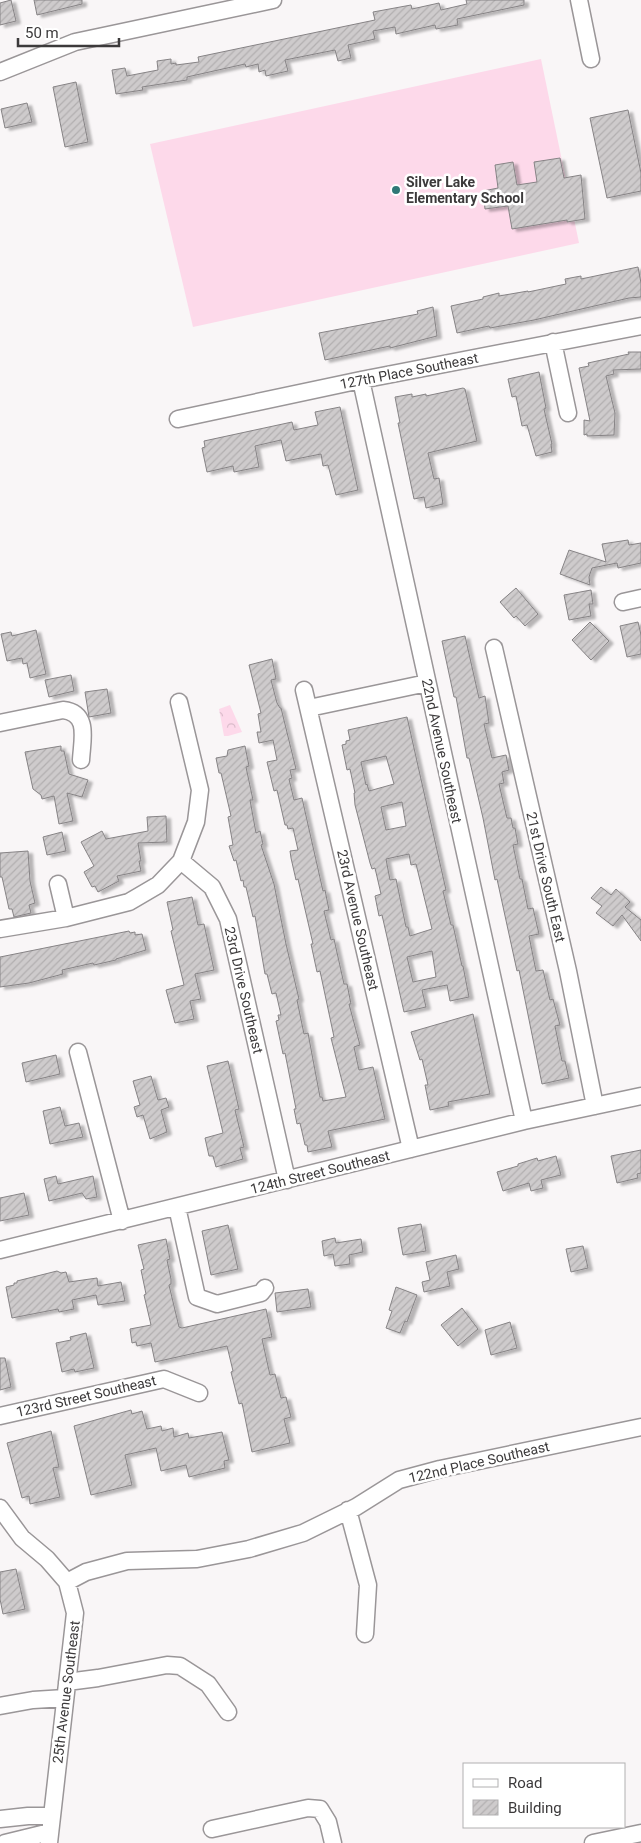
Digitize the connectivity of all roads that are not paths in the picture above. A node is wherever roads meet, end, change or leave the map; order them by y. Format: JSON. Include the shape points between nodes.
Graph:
{"nodes":[{"id":1,"x":274,"y":0,"type":"edge"},
{"id":2,"x":579,"y":0,"type":"edge"},
{"id":3,"x":591,"y":59,"type":"dead end"},
{"id":4,"x":0,"y":72,"type":"edge"},
{"id":5,"x":641,"y":326,"type":"edge"},
{"id":6,"x":553,"y":342,"type":"junction"},
{"id":7,"x":361,"y":380,"type":"junction"},
{"id":8,"x":568,"y":413,"type":"dead end"},
{"id":9,"x":178,"y":419,"type":"dead end"},
{"id":10,"x":641,"y":598,"type":"edge"},
{"id":11,"x":623,"y":602,"type":"dead end"},
{"id":12,"x":494,"y":648,"type":"dead end"},
{"id":13,"x":427,"y":683,"type":"junction"},
{"id":14,"x":304,"y":690,"type":"dead end"},
{"id":15,"x":179,"y":702,"type":"dead end"},
{"id":16,"x":309,"y":708,"type":"junction"},
{"id":17,"x":0,"y":723,"type":"edge"},
{"id":18,"x":81,"y":760,"type":"dead end"},
{"id":19,"x":180,"y":861,"type":"junction"},
{"id":20,"x":58,"y":884,"type":"dead end"},
{"id":21,"x":66,"y":918,"type":"junction"},
{"id":22,"x":0,"y":929,"type":"edge"},
{"id":23,"x":78,"y":1052,"type":"dead end"},
{"id":24,"x":641,"y":1096,"type":"edge"},
{"id":25,"x":595,"y":1106,"type":"junction"},
{"id":26,"x":524,"y":1121,"type":"junction"},
{"id":27,"x":411,"y":1149,"type":"junction"},
{"id":28,"x":287,"y":1180,"type":"junction"},
{"id":29,"x":177,"y":1207,"type":"junction"},
{"id":30,"x":122,"y":1221,"type":"junction"},
{"id":31,"x":0,"y":1250,"type":"edge"},
{"id":32,"x":265,"y":1288,"type":"dead end"},
{"id":33,"x":199,"y":1393,"type":"dead end"},
{"id":34,"x":0,"y":1416,"type":"edge"},
{"id":35,"x":641,"y":1427,"type":"edge"},
{"id":36,"x":0,"y":1508,"type":"edge"},
{"id":37,"x":348,"y":1510,"type":"junction"},
{"id":38,"x":67,"y":1582,"type":"junction"},
{"id":39,"x":365,"y":1634,"type":"dead end"},
{"id":40,"x":67,"y":1682,"type":"junction"},
{"id":41,"x":65,"y":1698,"type":"junction"},
{"id":42,"x":0,"y":1706,"type":"edge"},
{"id":43,"x":228,"y":1712,"type":"dead end"},
{"id":44,"x":0,"y":1819,"type":"edge"},
{"id":45,"x":212,"y":1829,"type":"dead end"},
{"id":46,"x":50,"y":1830,"type":"edge"},
{"id":47,"x":641,"y":1833,"type":"edge"},
{"id":48,"x":5,"y":1843,"type":"edge"},
{"id":49,"x":333,"y":1843,"type":"edge"},
{"id":50,"x":594,"y":1843,"type":"edge"}],
"edges":[{"from":1,"to":4,"type":"street","via":[[75,42]]},
{"from":2,"to":3,"type":"street"},
{"from":5,"to":6,"type":"street","name":"127th Place Southeast"},
{"from":6,"to":7,"type":"street","name":"127th Place Southeast"},
{"from":6,"to":8,"type":"street"},
{"from":7,"to":9,"type":"street","name":"127th Place Southeast"},
{"from":7,"to":13,"type":"street","name":"22nd Avenue Southeast"},
{"from":10,"to":11,"type":"street"},
{"from":12,"to":25,"type":"street","name":"21st Drive South East","via":[[568,971]]},
{"from":13,"to":16,"type":"street"},
{"from":13,"to":26,"type":"street","name":"22nd Avenue Southeast"},
{"from":14,"to":16,"type":"street","name":"23rd Avenue Southeast"},
{"from":15,"to":19,"type":"street","via":[[200,790],[196,822]]},
{"from":16,"to":27,"type":"street","name":"23rd Avenue Southeast"},
{"from":17,"to":18,"type":"street","via":[[72,710],[81,720],[83,730]]},
{"from":19,"to":21,"type":"street","via":[[158,885],[129,902]]},
{"from":19,"to":28,"type":"street","name":"23rd Drive Southeast","via":[[212,887],[228,919]]},
{"from":20,"to":21,"type":"street"},
{"from":21,"to":22,"type":"street"},
{"from":23,"to":30,"type":"street"},
{"from":24,"to":25,"type":"street","name":"124th Street Southeast"},
{"from":25,"to":26,"type":"street","name":"124th Street Southeast"},
{"from":26,"to":27,"type":"street","name":"124th Street Southeast"},
{"from":27,"to":28,"type":"street","name":"124th Street Southeast"},
{"from":28,"to":29,"type":"street","name":"124th Street Southeast"},
{"from":29,"to":30,"type":"street","name":"124th Street Southeast"},
{"from":29,"to":32,"type":"street","via":[[197,1297],[216,1304],[261,1293]]},
{"from":30,"to":31,"type":"street","name":"124th Street Southeast"},
{"from":33,"to":34,"type":"street","name":"123rd Street Southeast","via":[[164,1379]]},
{"from":35,"to":37,"type":"street","name":"122nd Place Southeast","via":[[399,1480]]},
{"from":36,"to":38,"type":"street","name":"25th Avenue Southeast","via":[[22,1538]]},
{"from":37,"to":38,"type":"street","name":"122nd Place Southeast","via":[[303,1533],[249,1549],[197,1559],[127,1561],[86,1572]]},
{"from":37,"to":39,"type":"street","via":[[368,1586]]},
{"from":38,"to":40,"type":"street","name":"25th Avenue Southeast","via":[[75,1613]]},
{"from":40,"to":41,"type":"street","name":"25th Avenue Southeast"},
{"from":40,"to":43,"type":"street","via":[[167,1665],[180,1666],[208,1684]]},
{"from":41,"to":42,"type":"street"},
{"from":41,"to":46,"type":"street","name":"25th Avenue Southeast"},
{"from":44,"to":46,"type":"street","via":[[28,1816]]},
{"from":45,"to":49,"type":"street","via":[[308,1808],[320,1809],[328,1822]]},
{"from":46,"to":48,"type":"street"},
{"from":47,"to":50,"type":"street"}]}
